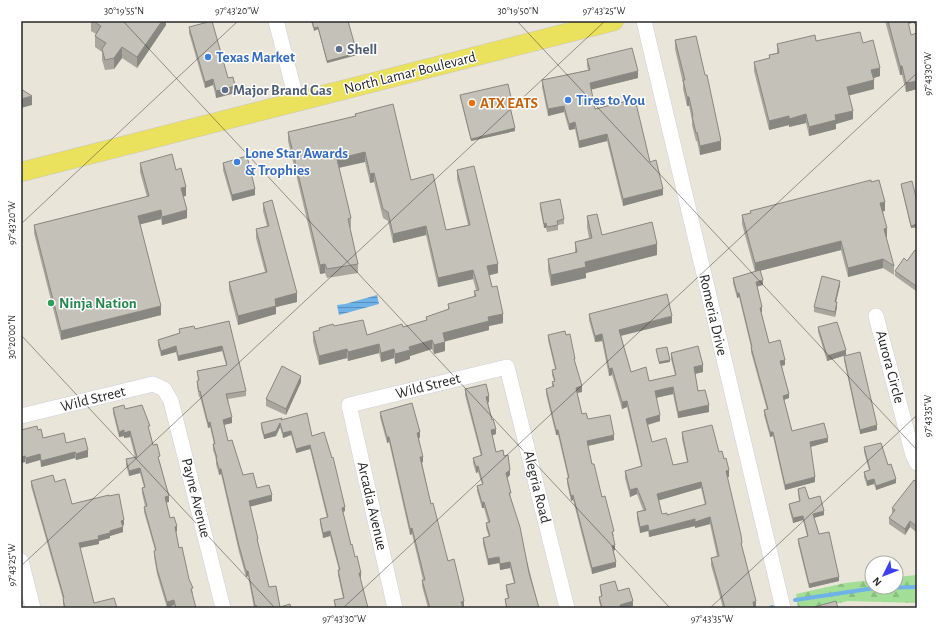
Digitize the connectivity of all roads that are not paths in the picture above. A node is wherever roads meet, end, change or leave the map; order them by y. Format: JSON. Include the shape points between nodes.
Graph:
{"nodes":[{"id":1,"x":276,"y":21,"type":"edge"},
{"id":2,"x":614,"y":21,"type":"edge"},
{"id":3,"x":644,"y":21,"type":"edge"},
{"id":4,"x":586,"y":24,"type":"edge"},
{"id":5,"x":297,"y":102,"type":"junction"},
{"id":6,"x":21,"y":172,"type":"edge"},
{"id":7,"x":876,"y":316,"type":"dead end"},
{"id":8,"x":506,"y":367,"type":"joint"},
{"id":9,"x":164,"y":389,"type":"joint"},
{"id":10,"x":349,"y":405,"type":"joint"},
{"id":11,"x":21,"y":416,"type":"edge"},
{"id":12,"x":917,"y":463,"type":"edge"},
{"id":13,"x":21,"y":561,"type":"edge"},
{"id":14,"x":33,"y":608,"type":"edge"},
{"id":15,"x":223,"y":608,"type":"edge"},
{"id":16,"x":395,"y":608,"type":"edge"},
{"id":17,"x":567,"y":608,"type":"edge"},
{"id":18,"x":783,"y":608,"type":"edge"}],
"edges":[{"from":1,"to":5,"type":"street"},
{"from":2,"to":4,"type":"main road","name":"North Lamar Boulevard"},
{"from":3,"to":18,"type":"street","name":"Romeria Drive"},
{"from":4,"to":5,"type":"main road","name":"North Lamar Boulevard"},
{"from":5,"to":6,"type":"main road","name":"North Lamar Boulevard"},
{"from":7,"to":12,"type":"street","name":"Aurora Circle"},
{"from":8,"to":10,"type":"street","name":"Wild Street"},
{"from":8,"to":17,"type":"street","name":"Alegria Road"},
{"from":9,"to":11,"type":"street","name":"Wild Street","via":[[153,384]]},
{"from":9,"to":15,"type":"street","name":"Payne Avenue","via":[[171,401]]},
{"from":10,"to":16,"type":"street","name":"Arcadia Avenue"},
{"from":13,"to":14,"type":"street"}]}
